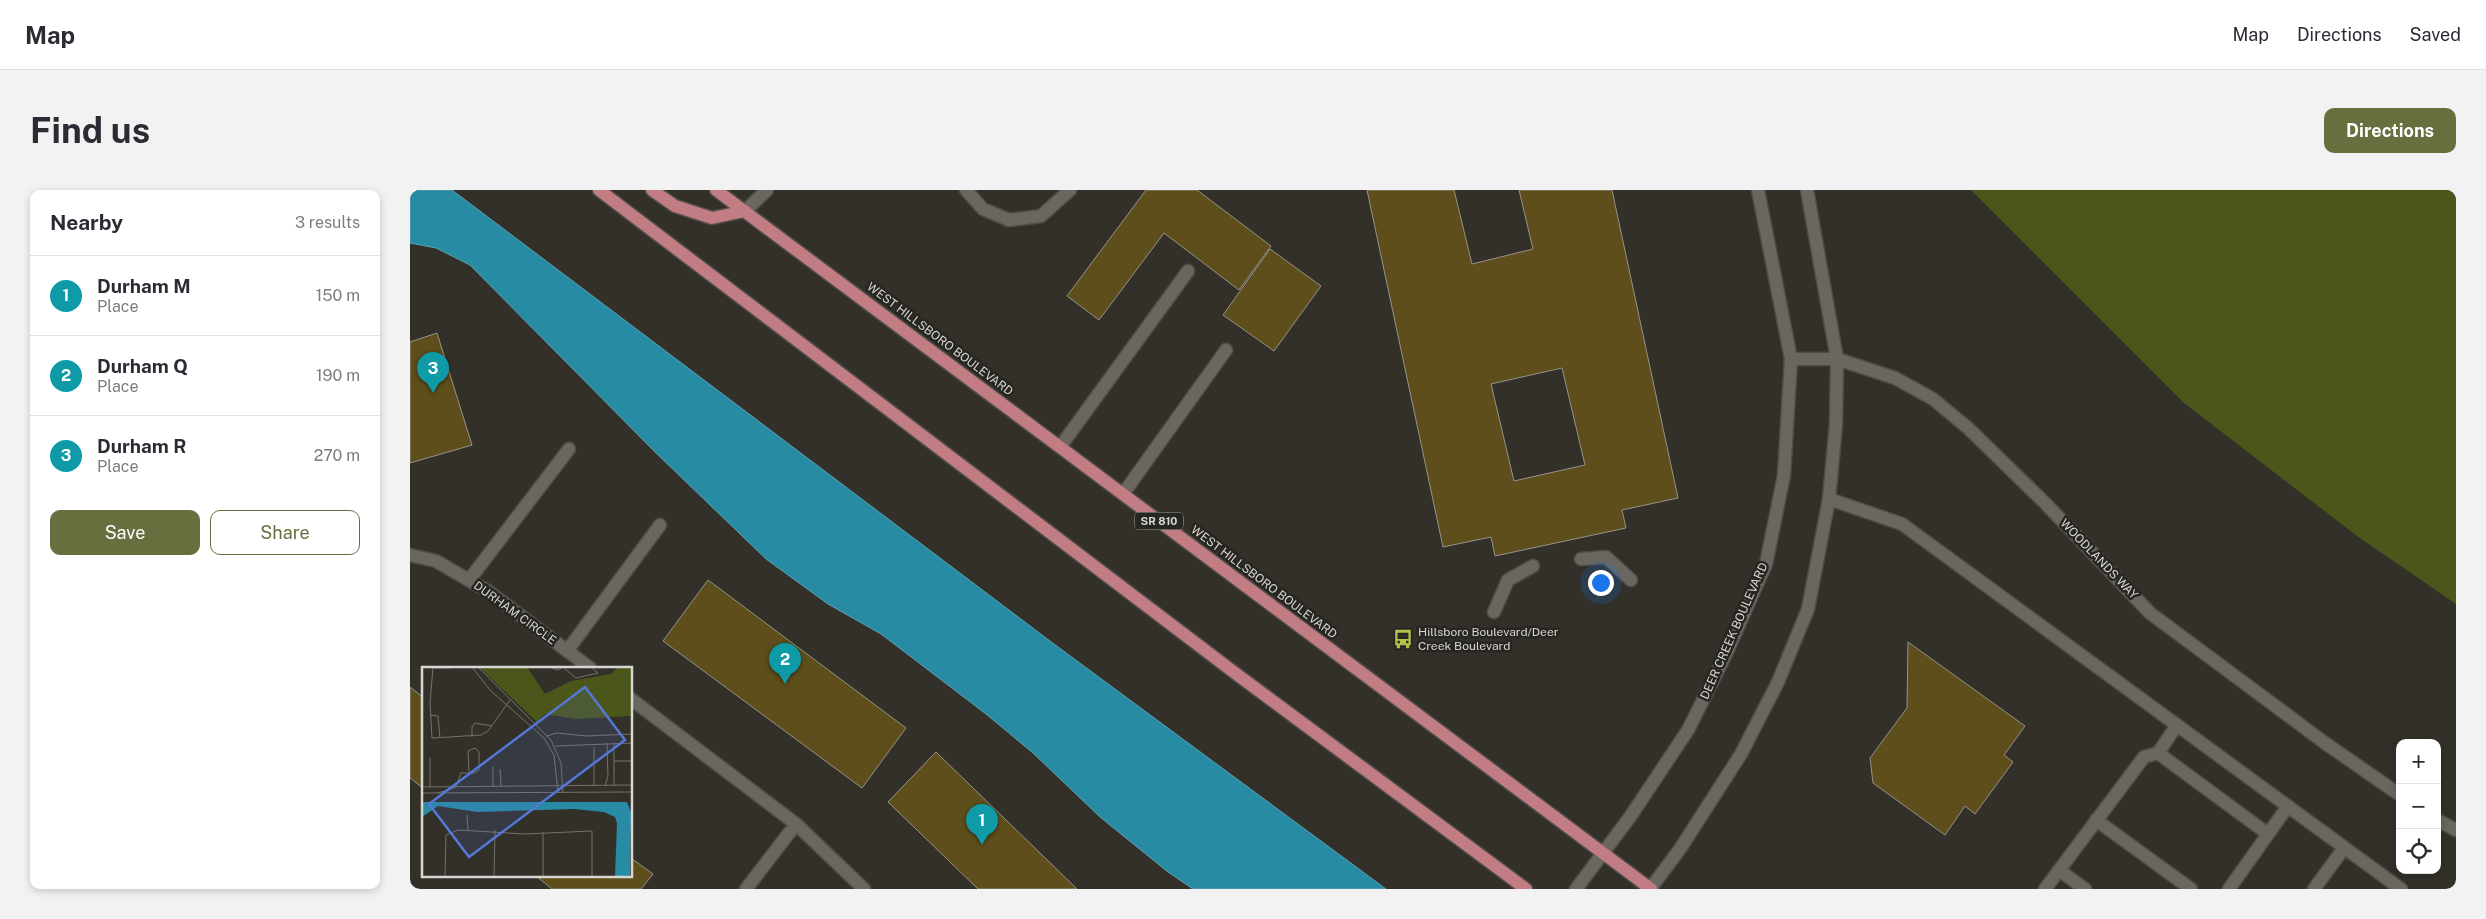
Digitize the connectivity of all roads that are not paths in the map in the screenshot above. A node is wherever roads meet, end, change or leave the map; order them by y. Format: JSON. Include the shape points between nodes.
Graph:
{"nodes":[{"id":1,"x":599,"y":190,"type":"edge"},
{"id":2,"x":652,"y":190,"type":"edge"},
{"id":3,"x":716,"y":190,"type":"edge"},
{"id":4,"x":767,"y":190,"type":"edge"},
{"id":5,"x":966,"y":190,"type":"edge"},
{"id":6,"x":1070,"y":190,"type":"edge"},
{"id":7,"x":1758,"y":190,"type":"edge"},
{"id":8,"x":1807,"y":190,"type":"edge"},
{"id":9,"x":745,"y":211,"type":"junction"},
{"id":10,"x":1188,"y":271,"type":"dead end"},
{"id":11,"x":1226,"y":350,"type":"dead end"},
{"id":12,"x":1791,"y":359,"type":"junction"},
{"id":13,"x":1837,"y":359,"type":"junction"},
{"id":14,"x":1060,"y":447,"type":"junction"},
{"id":15,"x":569,"y":449,"type":"dead end"},
{"id":16,"x":1123,"y":494,"type":"junction"},
{"id":17,"x":1829,"y":499,"type":"junction"},
{"id":18,"x":660,"y":525,"type":"dead end"},
{"id":19,"x":410,"y":555,"type":"edge"},
{"id":20,"x":1581,"y":559,"type":"dead end"},
{"id":21,"x":1533,"y":566,"type":"dead end"},
{"id":22,"x":469,"y":580,"type":"junction"},
{"id":23,"x":1631,"y":580,"type":"dead end"},
{"id":24,"x":1494,"y":612,"type":"dead end"},
{"id":25,"x":567,"y":650,"type":"junction"},
{"id":26,"x":589,"y":667,"type":"edge"},
{"id":27,"x":632,"y":700,"type":"edge"},
{"id":28,"x":2177,"y":725,"type":"junction"},
{"id":29,"x":2158,"y":753,"type":"junction"},
{"id":30,"x":2396,"y":791,"type":"edge"},
{"id":31,"x":2288,"y":806,"type":"junction"},
{"id":32,"x":2096,"y":820,"type":"junction"},
{"id":33,"x":2441,"y":822,"type":"edge"},
{"id":34,"x":796,"y":824,"type":"junction"},
{"id":35,"x":2456,"y":830,"type":"edge"},
{"id":36,"x":2268,"y":834,"type":"junction"},
{"id":37,"x":2344,"y":848,"type":"junction"},
{"id":38,"x":1603,"y":852,"type":"junction"},
{"id":39,"x":2059,"y":870,"type":"junction"},
{"id":40,"x":746,"y":889,"type":"edge"},
{"id":41,"x":864,"y":889,"type":"edge"},
{"id":42,"x":1526,"y":889,"type":"edge"},
{"id":43,"x":1576,"y":889,"type":"edge"},
{"id":44,"x":1651,"y":889,"type":"edge"},
{"id":45,"x":2045,"y":889,"type":"edge"},
{"id":46,"x":2085,"y":889,"type":"edge"},
{"id":47,"x":2191,"y":889,"type":"edge"},
{"id":48,"x":2228,"y":889,"type":"edge"},
{"id":49,"x":2314,"y":889,"type":"edge"},
{"id":50,"x":2401,"y":889,"type":"edge"}],
"edges":[{"from":1,"to":42,"type":"main road","via":[[1235,673]]},
{"from":2,"to":9,"type":"main road","via":[[675,206],[712,218]]},
{"from":3,"to":9,"type":"main road","name":"WEST HILLSBORO BOULEVARD","number":"SR 810"},
{"from":4,"to":9,"type":"street"},
{"from":5,"to":6,"type":"street","via":[[983,209],[1009,220],[1041,216]]},
{"from":7,"to":12,"type":"street","name":"DEER CREEK BOULEVARD"},
{"from":8,"to":13,"type":"street"},
{"from":9,"to":14,"type":"main road","name":"WEST HILLSBORO BOULEVARD","number":"SR 810"},
{"from":10,"to":14,"type":"street"},
{"from":11,"to":16,"type":"street"},
{"from":12,"to":13,"type":"street","name":"WOODLANDS WAY"},
{"from":12,"to":38,"type":"street","name":"DEER CREEK BOULEVARD","via":[[1784,475],[1766,564],[1688,730]]},
{"from":13,"to":17,"type":"street","via":[[1836,424]]},
{"from":13,"to":30,"type":"street","name":"WOODLANDS WAY","via":[[1895,378],[1933,398],[2046,504],[2150,613],[2325,743]]},
{"from":14,"to":16,"type":"main road","name":"WEST HILLSBORO BOULEVARD","number":"SR 810"},
{"from":15,"to":22,"type":"street"},
{"from":16,"to":38,"type":"main road","name":"WEST HILLSBORO BOULEVARD","number":"SR 810"},
{"from":17,"to":28,"type":"street","via":[[1902,524]]},
{"from":17,"to":44,"type":"street","via":[[1808,609],[1778,682],[1741,754]]},
{"from":18,"to":25,"type":"street"},
{"from":19,"to":22,"type":"street","name":"DURHAM CIRCLE","via":[[436,560]]},
{"from":20,"to":23,"type":"street","via":[[1606,557]]},
{"from":21,"to":24,"type":"street","via":[[1508,580]]},
{"from":22,"to":25,"type":"street","name":"DURHAM CIRCLE"},
{"from":25,"to":26,"type":"street","name":"DURHAM CIRCLE"},
{"from":27,"to":34,"type":"street"},
{"from":28,"to":29,"type":"street"},
{"from":28,"to":31,"type":"street"},
{"from":29,"to":32,"type":"street","via":[[2144,757]]},
{"from":29,"to":36,"type":"street"},
{"from":31,"to":36,"type":"street"},
{"from":31,"to":37,"type":"street"},
{"from":32,"to":39,"type":"street"},
{"from":32,"to":47,"type":"street"},
{"from":33,"to":35,"type":"street"},
{"from":34,"to":40,"type":"street"},
{"from":34,"to":41,"type":"street"},
{"from":36,"to":48,"type":"street"},
{"from":37,"to":49,"type":"street"},
{"from":37,"to":50,"type":"street"},
{"from":38,"to":43,"type":"street","name":"DEER CREEK BOULEVARD"},
{"from":38,"to":44,"type":"main road","name":"WEST HILLSBORO BOULEVARD","number":"SR 810"},
{"from":39,"to":45,"type":"street"},
{"from":39,"to":46,"type":"street"}]}
